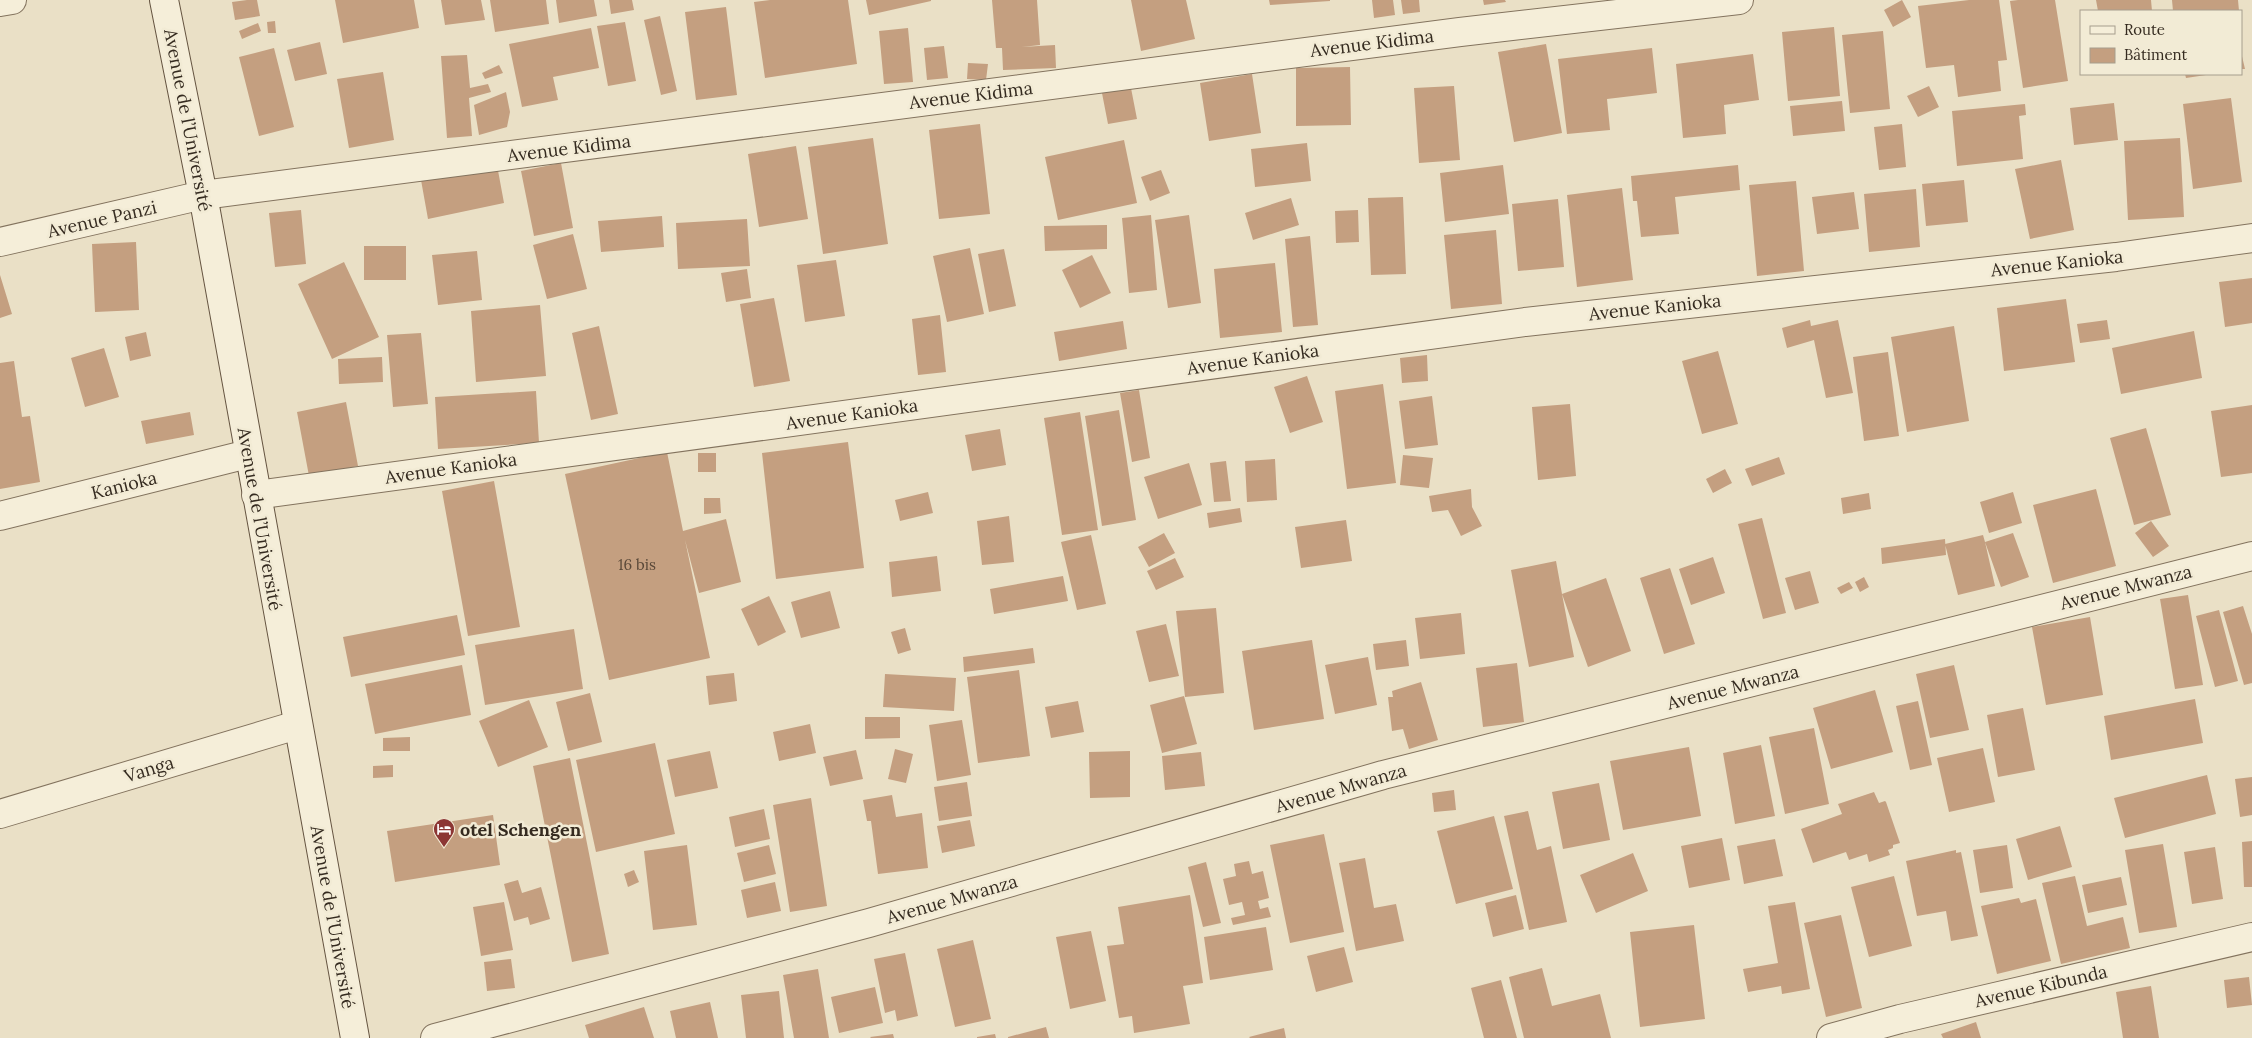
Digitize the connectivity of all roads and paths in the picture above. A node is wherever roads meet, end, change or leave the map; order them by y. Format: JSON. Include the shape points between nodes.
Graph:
{"nodes":[{"id":1,"x":12,"y":0,"type":"edge"},
{"id":2,"x":164,"y":0,"type":"edge"},
{"id":3,"x":1739,"y":0,"type":"edge"},
{"id":4,"x":0,"y":2,"type":"edge"},
{"id":5,"x":203,"y":195,"type":"junction"},
{"id":6,"x":2252,"y":238,"type":"edge"},
{"id":7,"x":0,"y":242,"type":"edge"},
{"id":8,"x":248,"y":454,"type":"junction"},
{"id":9,"x":256,"y":495,"type":"junction"},
{"id":10,"x":0,"y":516,"type":"edge"},
{"id":11,"x":2252,"y":556,"type":"edge"},
{"id":12,"x":298,"y":725,"type":"junction"},
{"id":13,"x":0,"y":814,"type":"edge"},
{"id":14,"x":2252,"y":937,"type":"edge"},
{"id":15,"x":355,"y":1038,"type":"edge"},
{"id":16,"x":435,"y":1038,"type":"edge"},
{"id":17,"x":1831,"y":1038,"type":"edge"}],
"edges":[{"from":1,"to":4,"type":"street"},
{"from":2,"to":5,"type":"street","name":"Avenue de l’Université"},
{"from":3,"to":5,"type":"street","name":"Avenue Kidima","via":[[1450,33]]},
{"from":5,"to":7,"type":"street","name":"Avenue Panzi"},
{"from":5,"to":8,"type":"street","name":"Avenue de l’Université"},
{"from":6,"to":9,"type":"street","name":"Avenue Kanioka","via":[[2116,258],[1524,322]]},
{"from":8,"to":9,"type":"street","name":"Avenue de l’Université"},
{"from":8,"to":10,"type":"street","name":"Kanioka"},
{"from":9,"to":12,"type":"street","name":"Avenue de l’Université"},
{"from":11,"to":16,"type":"street","name":"Avenue Mwanza","via":[[1383,776],[869,923]]},
{"from":12,"to":13,"type":"street","name":"Vanga"},
{"from":12,"to":15,"type":"street","name":"Avenue de l’Université"},
{"from":14,"to":17,"type":"street","name":"Avenue Kibunda"}]}
